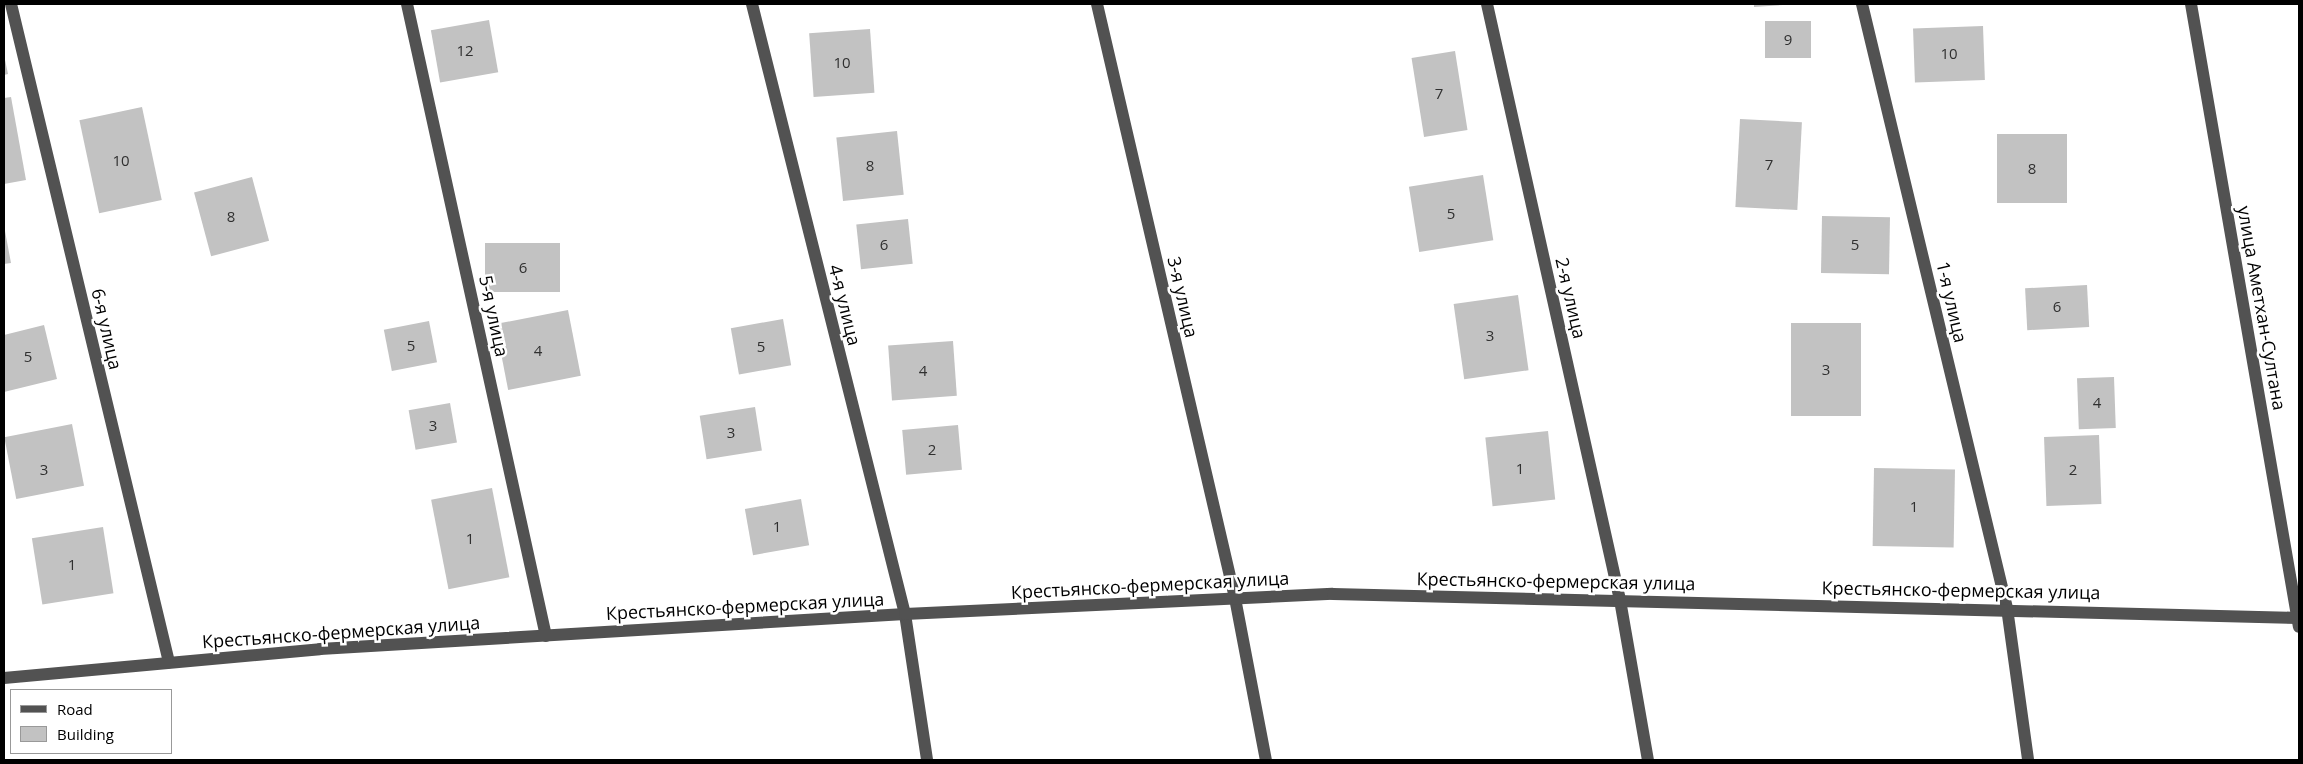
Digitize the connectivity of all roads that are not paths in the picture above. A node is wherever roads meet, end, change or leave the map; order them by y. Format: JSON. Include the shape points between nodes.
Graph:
{"nodes":[{"id":1,"x":11,"y":4,"type":"edge"},
{"id":2,"x":407,"y":4,"type":"edge"},
{"id":3,"x":752,"y":4,"type":"edge"},
{"id":4,"x":1097,"y":4,"type":"edge"},
{"id":5,"x":1487,"y":4,"type":"edge"},
{"id":6,"x":1862,"y":4,"type":"edge"},
{"id":7,"x":2191,"y":4,"type":"edge"},
{"id":8,"x":1235,"y":598,"type":"junction"},
{"id":9,"x":1620,"y":600,"type":"junction"},
{"id":10,"x":2007,"y":608,"type":"junction"},
{"id":11,"x":905,"y":614,"type":"junction"},
{"id":12,"x":2299,"y":621,"type":"edge"},
{"id":13,"x":546,"y":636,"type":"junction"},
{"id":14,"x":169,"y":662,"type":"junction"},
{"id":15,"x":4,"y":678,"type":"edge"},
{"id":16,"x":927,"y":760,"type":"edge"},
{"id":17,"x":1266,"y":760,"type":"edge"},
{"id":18,"x":1648,"y":760,"type":"edge"},
{"id":19,"x":2028,"y":760,"type":"edge"}],
"edges":[{"from":1,"to":14,"type":"street","name":"6-я улица"},
{"from":2,"to":13,"type":"street","name":"5-я улица"},
{"from":3,"to":11,"type":"street","name":"4-я улица"},
{"from":4,"to":8,"type":"street","name":"3-я улица"},
{"from":5,"to":9,"type":"street","name":"2-я улица"},
{"from":6,"to":10,"type":"street","name":"1-я улица"},
{"from":7,"to":12,"type":"street","name":"улица Аметхан-Султана"},
{"from":8,"to":9,"type":"street","name":"Крестьянско-фермерская улица","via":[[1333,594]]},
{"from":8,"to":11,"type":"street","name":"Крестьянско-фермерская улица"},
{"from":8,"to":17,"type":"street","name":"3-я улица"},
{"from":9,"to":10,"type":"street","name":"Крестьянско-фермерская улица"},
{"from":9,"to":18,"type":"street","name":"2-я улица"},
{"from":10,"to":12,"type":"street","name":"Крестьянско-фермерская улица"},
{"from":10,"to":19,"type":"street","name":"1-я улица"},
{"from":11,"to":13,"type":"street","name":"Крестьянско-фермерская улица"},
{"from":11,"to":16,"type":"street","name":"4-я улица"},
{"from":13,"to":14,"type":"street","name":"Крестьянско-фермерская улица","via":[[320,649]]},
{"from":14,"to":15,"type":"street","name":"Крестьянско-фермерская улица"}]}
